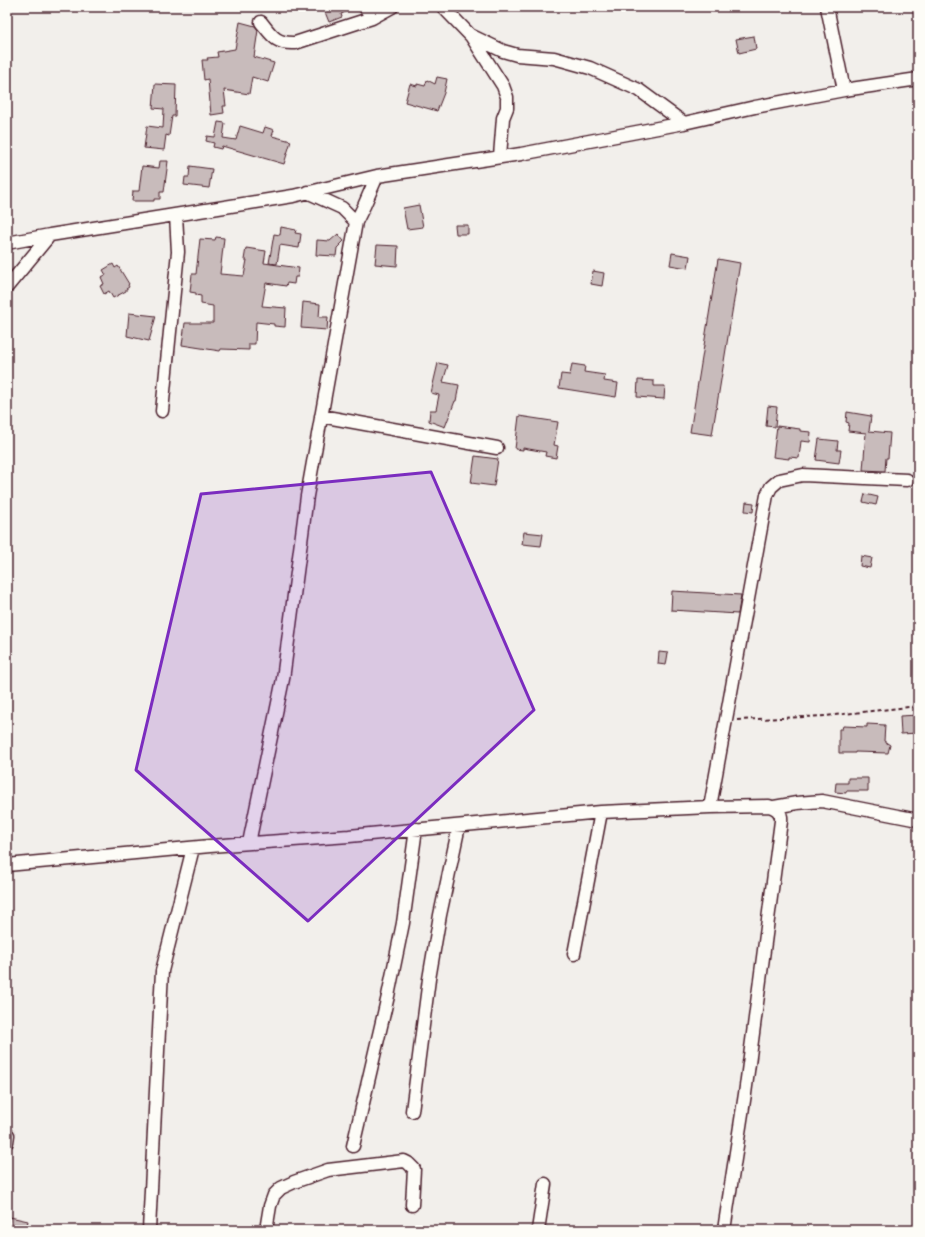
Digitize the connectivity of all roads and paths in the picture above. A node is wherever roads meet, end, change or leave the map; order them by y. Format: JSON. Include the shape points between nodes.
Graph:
{"nodes":[{"id":1,"x":365,"y":7,"type":"edge"},
{"id":2,"x":392,"y":7,"type":"edge"},
{"id":3,"x":443,"y":7,"type":"edge"},
{"id":4,"x":827,"y":7,"type":"edge"},
{"id":5,"x":372,"y":18,"type":"junction"},
{"id":6,"x":261,"y":22,"type":"dead end"},
{"id":7,"x":470,"y":35,"type":"junction"},
{"id":8,"x":918,"y":79,"type":"edge"},
{"id":9,"x":844,"y":90,"type":"junction"},
{"id":10,"x":684,"y":123,"type":"junction"},
{"id":11,"x":500,"y":156,"type":"junction"},
{"id":12,"x":376,"y":176,"type":"junction"},
{"id":13,"x":307,"y":192,"type":"junction"},
{"id":14,"x":176,"y":215,"type":"junction"},
{"id":15,"x":356,"y":222,"type":"junction"},
{"id":16,"x":50,"y":235,"type":"junction"},
{"id":17,"x":7,"y":244,"type":"edge"},
{"id":18,"x":7,"y":287,"type":"edge"},
{"id":19,"x":162,"y":411,"type":"dead end"},
{"id":20,"x":321,"y":416,"type":"junction"},
{"id":21,"x":497,"y":448,"type":"dead end"},
{"id":22,"x":907,"y":480,"type":"dead end"},
{"id":23,"x":918,"y":706,"type":"edge"},
{"id":24,"x":726,"y":721,"type":"junction"},
{"id":25,"x":710,"y":806,"type":"junction"},
{"id":26,"x":774,"y":808,"type":"junction"},
{"id":27,"x":600,"y":812,"type":"junction"},
{"id":28,"x":918,"y":820,"type":"edge"},
{"id":29,"x":459,"y":826,"type":"junction"},
{"id":30,"x":416,"y":829,"type":"junction"},
{"id":31,"x":249,"y":843,"type":"junction"},
{"id":32,"x":193,"y":848,"type":"junction"},
{"id":33,"x":7,"y":864,"type":"edge"},
{"id":34,"x":574,"y":954,"type":"dead end"},
{"id":35,"x":412,"y":1111,"type":"dead end"},
{"id":36,"x":353,"y":1146,"type":"dead end"},
{"id":37,"x":545,"y":1184,"type":"dead end"},
{"id":38,"x":412,"y":1205,"type":"dead end"},
{"id":39,"x":149,"y":1230,"type":"edge"},
{"id":40,"x":266,"y":1230,"type":"edge"},
{"id":41,"x":538,"y":1230,"type":"edge"},
{"id":42,"x":724,"y":1230,"type":"edge"}],
"edges":[{"from":1,"to":5,"type":"street"},
{"from":2,"to":5,"type":"street"},
{"from":3,"to":7,"type":"street"},
{"from":4,"to":9,"type":"street"},
{"from":5,"to":6,"type":"street","via":[[287,44],[272,37]]},
{"from":7,"to":10,"type":"street","via":[[517,55],[554,58],[590,68],[639,90]]},
{"from":7,"to":11,"type":"street","via":[[503,86],[507,97]]},
{"from":8,"to":9,"type":"street"},
{"from":9,"to":10,"type":"street"},
{"from":10,"to":11,"type":"street"},
{"from":11,"to":12,"type":"street"},
{"from":12,"to":13,"type":"street"},
{"from":12,"to":15,"type":"street"},
{"from":13,"to":14,"type":"street"},
{"from":13,"to":15,"type":"street","via":[[342,208]]},
{"from":14,"to":16,"type":"street"},
{"from":14,"to":19,"type":"street","via":[[178,252]]},
{"from":15,"to":20,"type":"street"},
{"from":16,"to":17,"type":"street"},
{"from":16,"to":18,"type":"street"},
{"from":20,"to":21,"type":"street"},
{"from":20,"to":31,"type":"street","via":[[307,496],[283,679]]},
{"from":22,"to":24,"type":"street","via":[[803,475],[779,480],[771,487],[767,495]]},
{"from":23,"to":24,"type":"path","via":[[825,716]]},
{"from":24,"to":25,"type":"street"},
{"from":25,"to":26,"type":"street"},
{"from":25,"to":27,"type":"street"},
{"from":26,"to":28,"type":"street","via":[[822,801]]},
{"from":26,"to":42,"type":"street","via":[[782,816]]},
{"from":27,"to":29,"type":"street"},
{"from":27,"to":34,"type":"street"},
{"from":29,"to":30,"type":"street"},
{"from":29,"to":35,"type":"street","via":[[430,972]]},
{"from":30,"to":31,"type":"street"},
{"from":30,"to":36,"type":"street","via":[[403,923]]},
{"from":31,"to":32,"type":"street"},
{"from":32,"to":33,"type":"street"},
{"from":32,"to":39,"type":"street","via":[[162,971]]},
{"from":37,"to":41,"type":"street"},
{"from":38,"to":40,"type":"street","via":[[414,1169],[404,1161],[328,1170],[281,1188],[274,1195],[270,1206]]}]}
